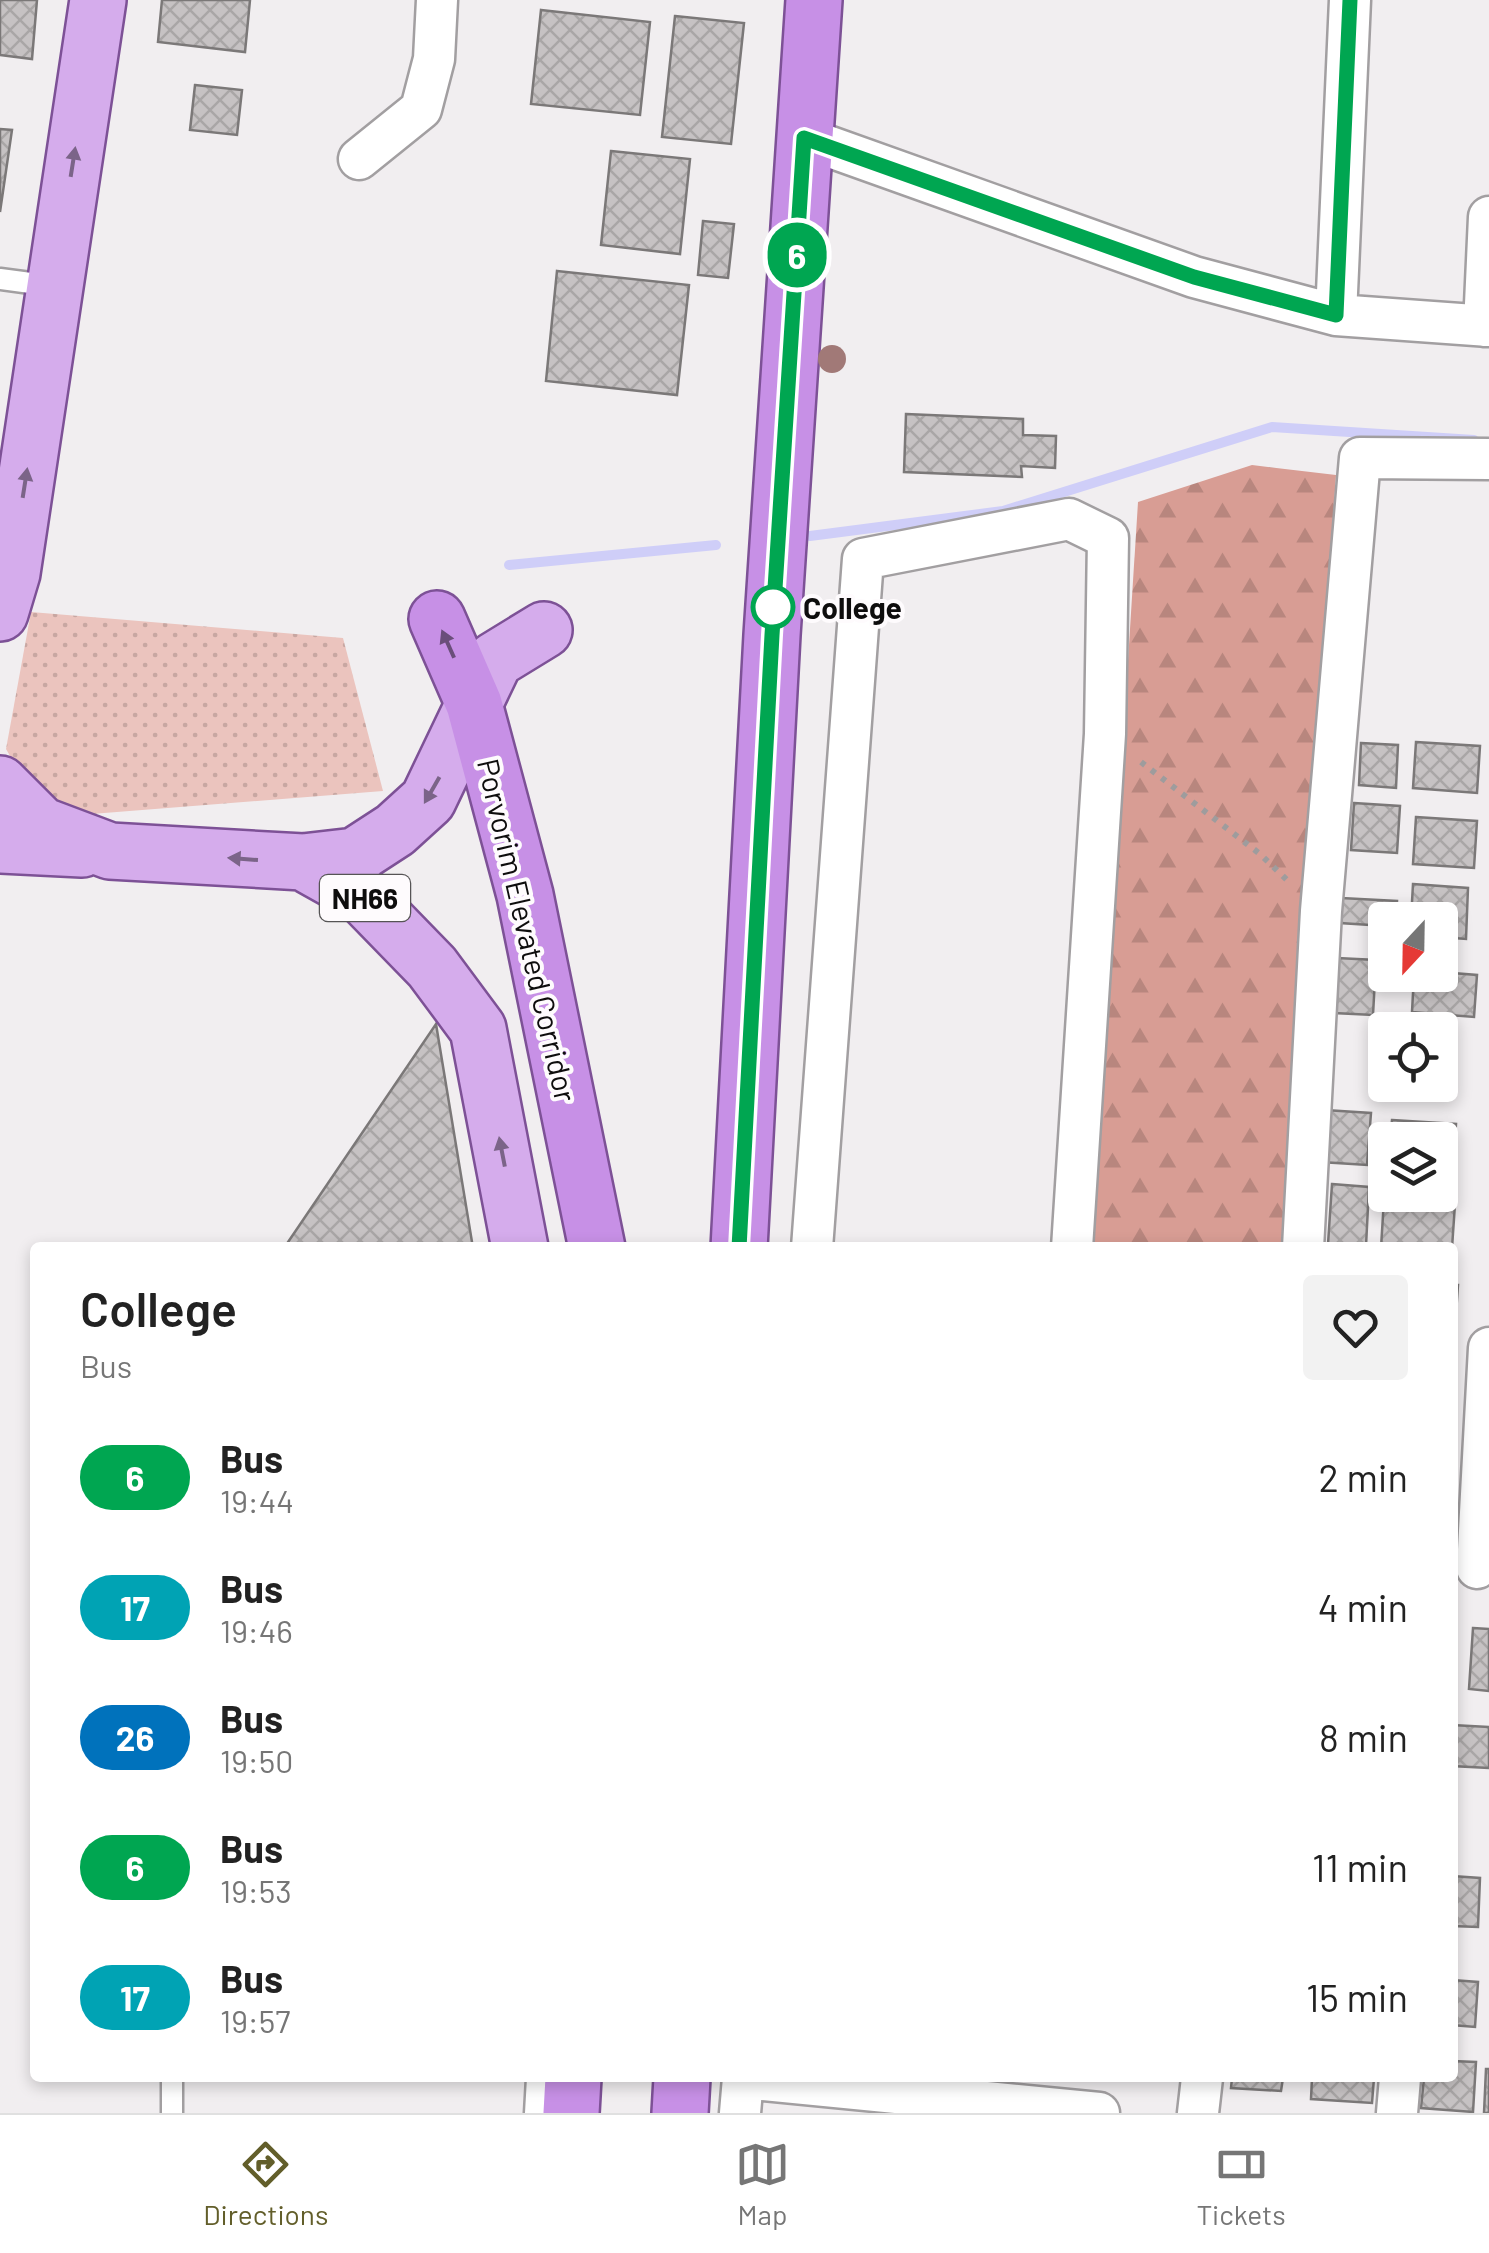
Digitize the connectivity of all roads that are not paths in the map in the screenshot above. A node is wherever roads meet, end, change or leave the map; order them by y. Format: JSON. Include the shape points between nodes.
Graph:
{"nodes":[{"id":1,"x":98,"y":0,"type":"edge"},
{"id":2,"x":437,"y":0,"type":"edge"},
{"id":3,"x":814,"y":0,"type":"edge"},
{"id":4,"x":1350,"y":0,"type":"edge"},
{"id":5,"x":804,"y":138,"type":"junction"},
{"id":6,"x":360,"y":159,"type":"dead end"},
{"id":7,"x":1489,"y":217,"type":"edge"},
{"id":8,"x":0,"y":279,"type":"edge"},
{"id":9,"x":55,"y":286,"type":"junction"},
{"id":10,"x":1336,"y":315,"type":"junction"},
{"id":11,"x":1487,"y":326,"type":"edge"},
{"id":12,"x":1489,"y":459,"type":"edge"},
{"id":13,"x":0,"y":613,"type":"edge"},
{"id":14,"x":437,"y":620,"type":"dead end"},
{"id":15,"x":544,"y":630,"type":"dead end"},
{"id":16,"x":474,"y":704,"type":"junction"},
{"id":17,"x":0,"y":784,"type":"edge"},
{"id":18,"x":0,"y":845,"type":"edge"},
{"id":19,"x":110,"y":850,"type":"junction"},
{"id":20,"x":303,"y":862,"type":"junction"},
{"id":21,"x":519,"y":1242,"type":"edge"},
{"id":22,"x":596,"y":1242,"type":"edge"},
{"id":23,"x":739,"y":1242,"type":"edge"},
{"id":24,"x":812,"y":1242,"type":"edge"},
{"id":25,"x":1072,"y":1242,"type":"edge"},
{"id":26,"x":1304,"y":1242,"type":"edge"},
{"id":27,"x":1489,"y":1348,"type":"edge"},
{"id":28,"x":1473,"y":1568,"type":"edge"},
{"id":29,"x":172,"y":2082,"type":"edge"},
{"id":30,"x":537,"y":2082,"type":"edge"},
{"id":31,"x":572,"y":2082,"type":"edge"},
{"id":32,"x":682,"y":2082,"type":"edge"},
{"id":33,"x":743,"y":2082,"type":"edge"},
{"id":34,"x":790,"y":2082,"type":"edge"},
{"id":35,"x":1202,"y":2082,"type":"edge"},
{"id":36,"x":1400,"y":2082,"type":"edge"},
{"id":37,"x":979,"y":2098,"type":"edge"},
{"id":38,"x":172,"y":2113,"type":"edge"},
{"id":39,"x":535,"y":2113,"type":"edge"},
{"id":40,"x":571,"y":2113,"type":"edge"},
{"id":41,"x":680,"y":2113,"type":"edge"},
{"id":42,"x":740,"y":2113,"type":"edge"},
{"id":43,"x":1099,"y":2113,"type":"edge"},
{"id":44,"x":1198,"y":2113,"type":"edge"},
{"id":45,"x":1396,"y":2113,"type":"edge"}],
"edges":[{"from":9,"to":1,"type":"main road","one_way":true},
{"from":2,"to":6,"type":"street","via":[[434,58],[420,109]]},
{"from":3,"to":5,"type":"highway"},
{"from":4,"to":10,"type":"street"},
{"from":5,"to":10,"type":"street","via":[[1194,277]]},
{"from":5,"to":23,"type":"highway"},
{"from":7,"to":11,"type":"street"},
{"from":8,"to":9,"type":"lane"},
{"from":13,"to":9,"type":"main road","one_way":true,"via":[[12,573]]},
{"from":10,"to":11,"type":"street"},
{"from":12,"to":26,"type":"street","via":[[1360,458],[1321,911]]},
{"from":16,"to":14,"type":"highway","name":"Porvorim Elevated Corridor","one_way":true},
{"from":15,"to":16,"type":"main road","via":[[494,660]]},
{"from":16,"to":20,"type":"main road","one_way":true,"via":[[428,800],[396,830],[355,856]]},
{"from":16,"to":22,"type":"highway","name":"Porvorim Elevated Corridor","via":[[526,895]]},
{"from":17,"to":19,"type":"main road","number":"NH66","via":[[41,825]]},
{"from":18,"to":19,"type":"main road"},
{"from":20,"to":19,"type":"main road","number":"NH66","one_way":true},
{"from":21,"to":20,"type":"main road","number":"NH66","one_way":true,"via":[[478,1029],[432,967],[362,895]]},
{"from":24,"to":25,"type":"street","via":[[863,559],[1070,518],[1108,538],[1104,734]]},
{"from":27,"to":28,"type":"street"},
{"from":29,"to":38,"type":"lane"},
{"from":30,"to":39,"type":"lane"},
{"from":31,"to":40,"type":"highway"},
{"from":32,"to":41,"type":"highway"},
{"from":33,"to":42,"type":"street"},
{"from":34,"to":37,"type":"street"},
{"from":35,"to":44,"type":"street"},
{"from":36,"to":45,"type":"street"},
{"from":37,"to":43,"type":"street"}]}
